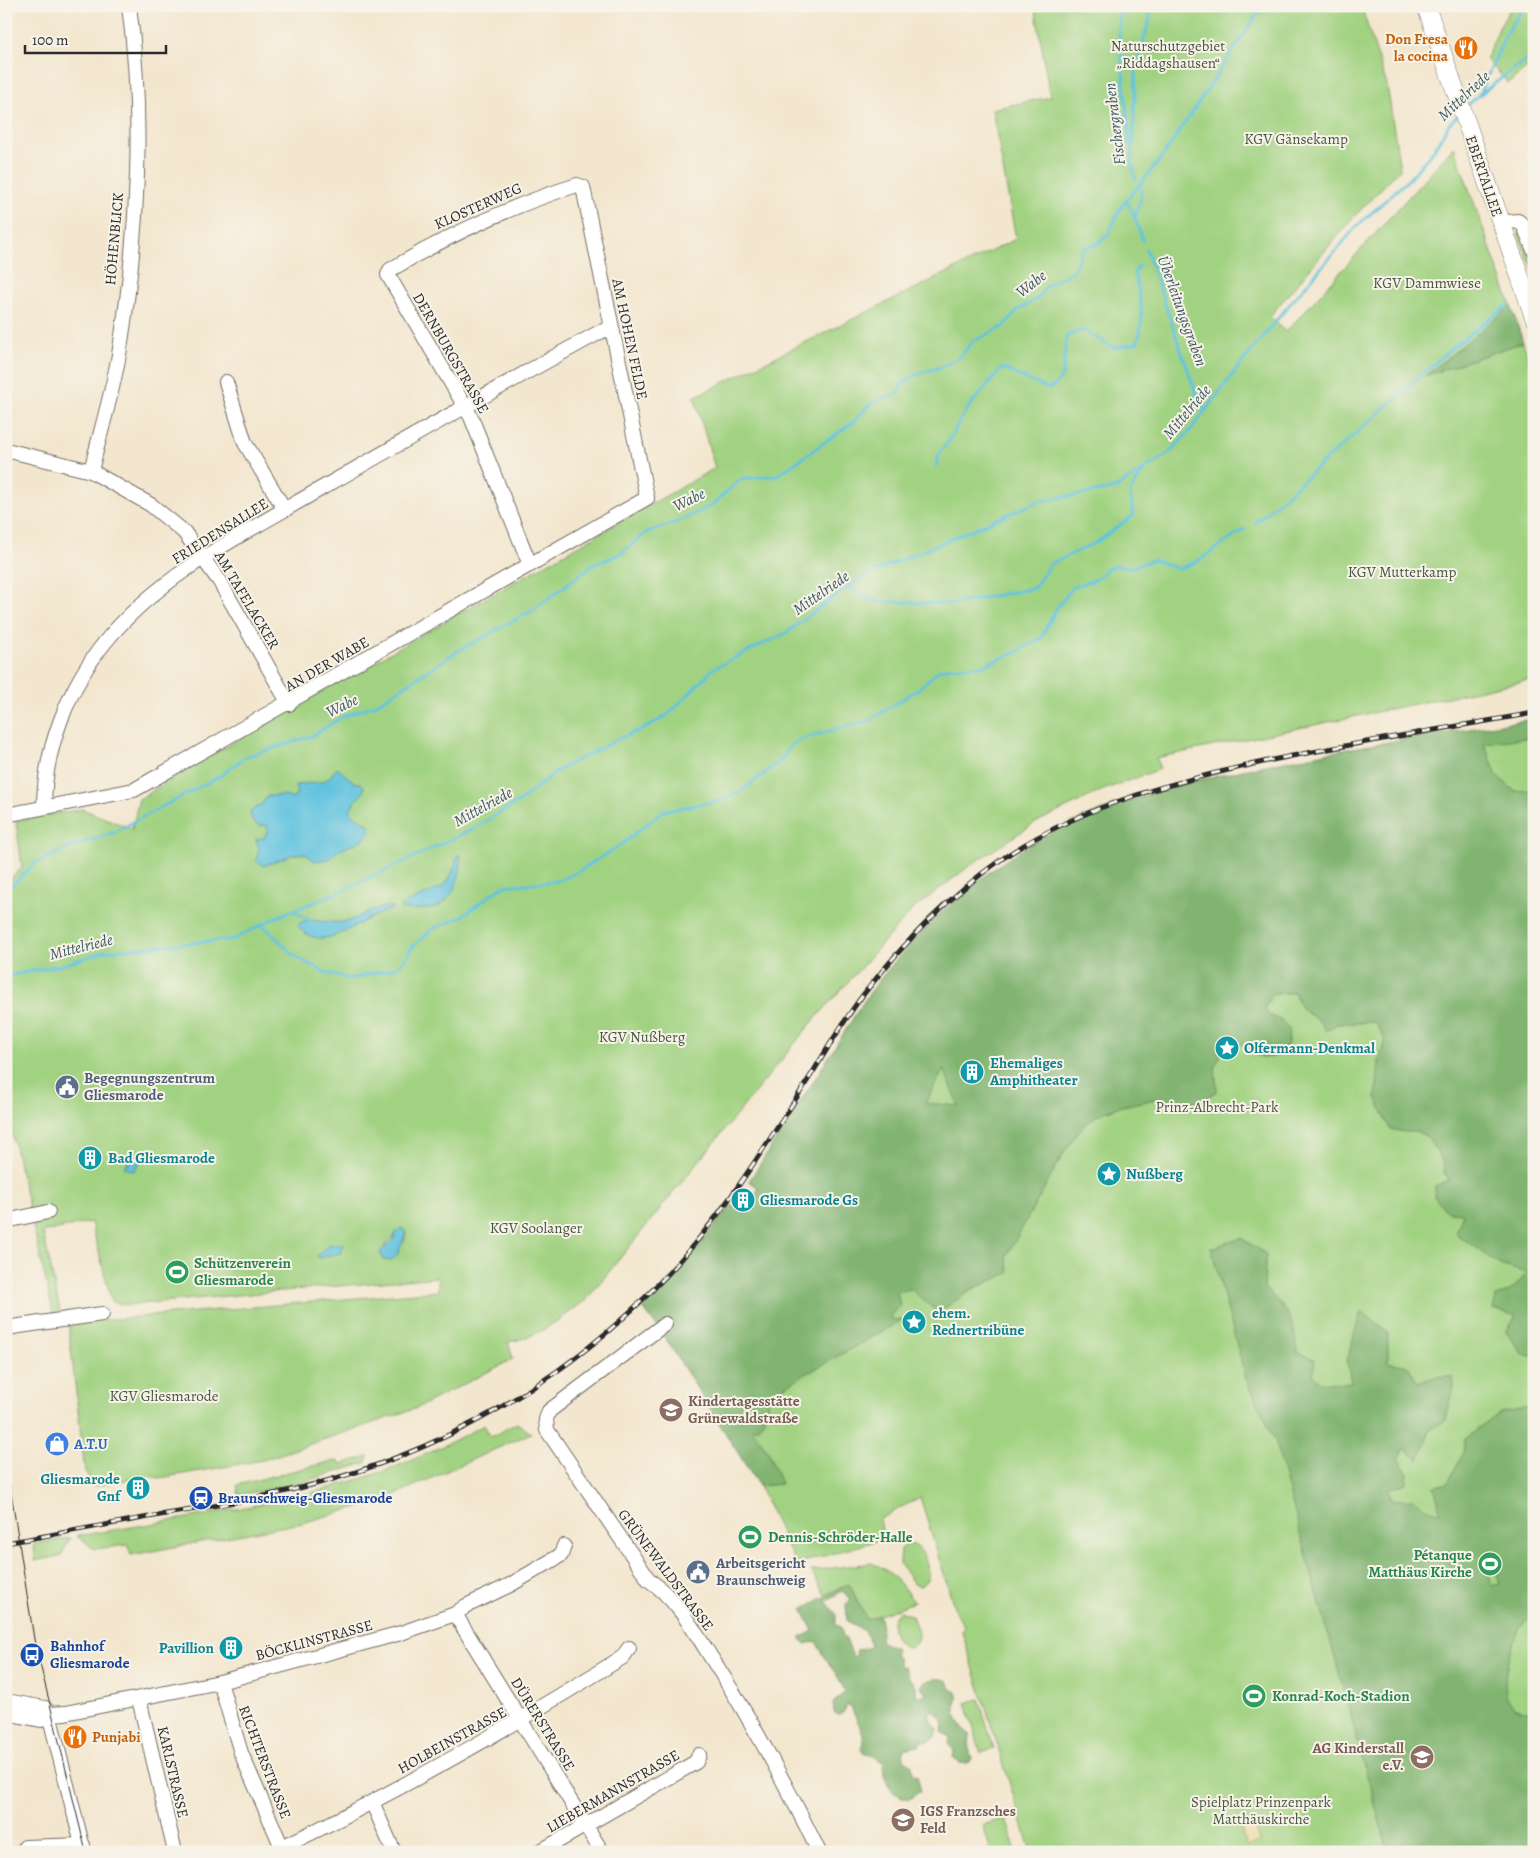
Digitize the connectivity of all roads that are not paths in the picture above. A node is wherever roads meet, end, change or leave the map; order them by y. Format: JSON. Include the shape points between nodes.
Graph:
{"nodes":[{"id":1,"x":129,"y":6,"type":"edge"},
{"id":2,"x":1426,"y":6,"type":"edge"},
{"id":3,"x":582,"y":187,"type":"joint"},
{"id":4,"x":1502,"y":225,"type":"junction"},
{"id":5,"x":1534,"y":250,"type":"edge"},
{"id":6,"x":390,"y":270,"type":"joint"},
{"id":7,"x":1534,"y":317,"type":"edge"},
{"id":8,"x":611,"y":328,"type":"junction"},
{"id":9,"x":226,"y":382,"type":"dead end"},
{"id":10,"x":465,"y":405,"type":"junction"},
{"id":11,"x":6,"y":450,"type":"edge"},
{"id":12,"x":90,"y":471,"type":"junction"},
{"id":13,"x":647,"y":498,"type":"joint"},
{"id":14,"x":285,"y":510,"type":"junction"},
{"id":15,"x":203,"y":557,"type":"junction"},
{"id":16,"x":530,"y":565,"type":"junction"},
{"id":17,"x":289,"y":704,"type":"junction"},
{"id":18,"x":44,"y":807,"type":"junction"},
{"id":19,"x":6,"y":815,"type":"edge"},
{"id":20,"x":48,"y":1212,"type":"dead end"},
{"id":21,"x":6,"y":1221,"type":"edge"},
{"id":22,"x":102,"y":1314,"type":"dead end"},
{"id":23,"x":665,"y":1324,"type":"dead end"},
{"id":24,"x":6,"y":1328,"type":"edge"},
{"id":25,"x":564,"y":1546,"type":"dead end"},
{"id":26,"x":455,"y":1614,"type":"junction"},
{"id":27,"x":629,"y":1648,"type":"dead end"},
{"id":28,"x":220,"y":1682,"type":"junction"},
{"id":29,"x":139,"y":1699,"type":"junction"},
{"id":30,"x":6,"y":1701,"type":"edge"},
{"id":31,"x":6,"y":1713,"type":"edge"},
{"id":32,"x":49,"y":1714,"type":"junction"},
{"id":33,"x":522,"y":1720,"type":"junction"},
{"id":34,"x":699,"y":1755,"type":"dead end"},
{"id":35,"x":373,"y":1804,"type":"junction"},
{"id":36,"x":588,"y":1825,"type":"junction"},
{"id":37,"x":25,"y":1847,"type":"dead end"},
{"id":38,"x":83,"y":1848,"type":"edge"},
{"id":39,"x":283,"y":1849,"type":"edge"},
{"id":40,"x":175,"y":1852,"type":"edge"},
{"id":41,"x":394,"y":1852,"type":"edge"},
{"id":42,"x":539,"y":1852,"type":"edge"},
{"id":43,"x":602,"y":1852,"type":"edge"},
{"id":44,"x":819,"y":1852,"type":"edge"}],
"edges":[{"from":1,"to":12,"type":"street","name":"HÖHENBLICK","via":[[137,108],[134,218],[121,343]]},
{"from":2,"to":4,"type":"main road","name":"EBERTALLEE"},
{"from":3,"to":6,"type":"street","name":"KLOSTERWEG","via":[[577,185],[516,205],[452,234]]},
{"from":3,"to":8,"type":"street","name":"AM HOHEN FELDE"},
{"from":4,"to":5,"type":"street","via":[[1518,221],[1524,226]]},
{"from":4,"to":7,"type":"main road","name":"EBERTALLEE"},
{"from":6,"to":10,"type":"street","name":"DERNBURGSTRASSE","via":[[388,276]]},
{"from":8,"to":10,"type":"street","name":"FRIEDENSALLEE"},
{"from":8,"to":13,"type":"street","name":"AM HOHEN FELDE"},
{"from":9,"to":14,"type":"street","name":"FRIEDENSALLEE","via":[[245,442]]},
{"from":10,"to":14,"type":"street","name":"FRIEDENSALLEE"},
{"from":10,"to":16,"type":"street","name":"DERNBURGSTRASSE"},
{"from":11,"to":12,"type":"street","name":"AM TAFELACKER"},
{"from":12,"to":15,"type":"street","name":"AM TAFELACKER","via":[[151,505],[184,532]]},
{"from":13,"to":16,"type":"street","name":"AN DER WABE"},
{"from":14,"to":15,"type":"street","name":"FRIEDENSALLEE"},
{"from":15,"to":17,"type":"street","name":"AM TAFELACKER"},
{"from":15,"to":18,"type":"street","name":"FRIEDENSALLEE","via":[[126,618],[83,674],[66,706],[55,739],[47,772]]},
{"from":16,"to":17,"type":"street","name":"AN DER WABE"},
{"from":17,"to":18,"type":"street","name":"AN DER WABE","via":[[134,790]]},
{"from":18,"to":19,"type":"street","name":"AN DER WABE"},
{"from":20,"to":21,"type":"street"},
{"from":22,"to":24,"type":"street"},
{"from":23,"to":44,"type":"street","name":"GRÜNEWALDSTRASSE","via":[[549,1412],[547,1430],[644,1573],[666,1592],[725,1678],[797,1806]]},
{"from":25,"to":26,"type":"street","name":"BÖCKLINSTRASSE","via":[[561,1555],[538,1570]]},
{"from":26,"to":28,"type":"street","name":"BÖCKLINSTRASSE","via":[[372,1642]]},
{"from":26,"to":33,"type":"street","name":"DÜRERSTRASSE"},
{"from":27,"to":33,"type":"street","name":"HOLBEINSTRASSE","via":[[623,1657]]},
{"from":28,"to":29,"type":"street","name":"BÖCKLINSTRASSE"},
{"from":28,"to":39,"type":"street","name":"RICHTERSTRASSE","via":[[241,1752]]},
{"from":29,"to":32,"type":"street","name":"BÖCKLINSTRASSE"},
{"from":29,"to":40,"type":"street","name":"KARLSTRASSE"},
{"from":30,"to":32,"type":"street","via":[[45,1708]]},
{"from":31,"to":32,"type":"street","name":"BÖCKLINSTRASSE","via":[[41,1720]]},
{"from":32,"to":38,"type":"street"},
{"from":33,"to":35,"type":"street","name":"HOLBEINSTRASSE"},
{"from":33,"to":36,"type":"street","name":"DÜRERSTRASSE"},
{"from":34,"to":36,"type":"street","name":"LIEBERMANNSTRASSE","via":[[696,1762]]},
{"from":35,"to":39,"type":"street","name":"HOLBEINSTRASSE"},
{"from":35,"to":41,"type":"street"},
{"from":36,"to":42,"type":"street","name":"LIEBERMANNSTRASSE"},
{"from":36,"to":43,"type":"street","name":"DÜRERSTRASSE"},
{"from":37,"to":38,"type":"street"}]}
